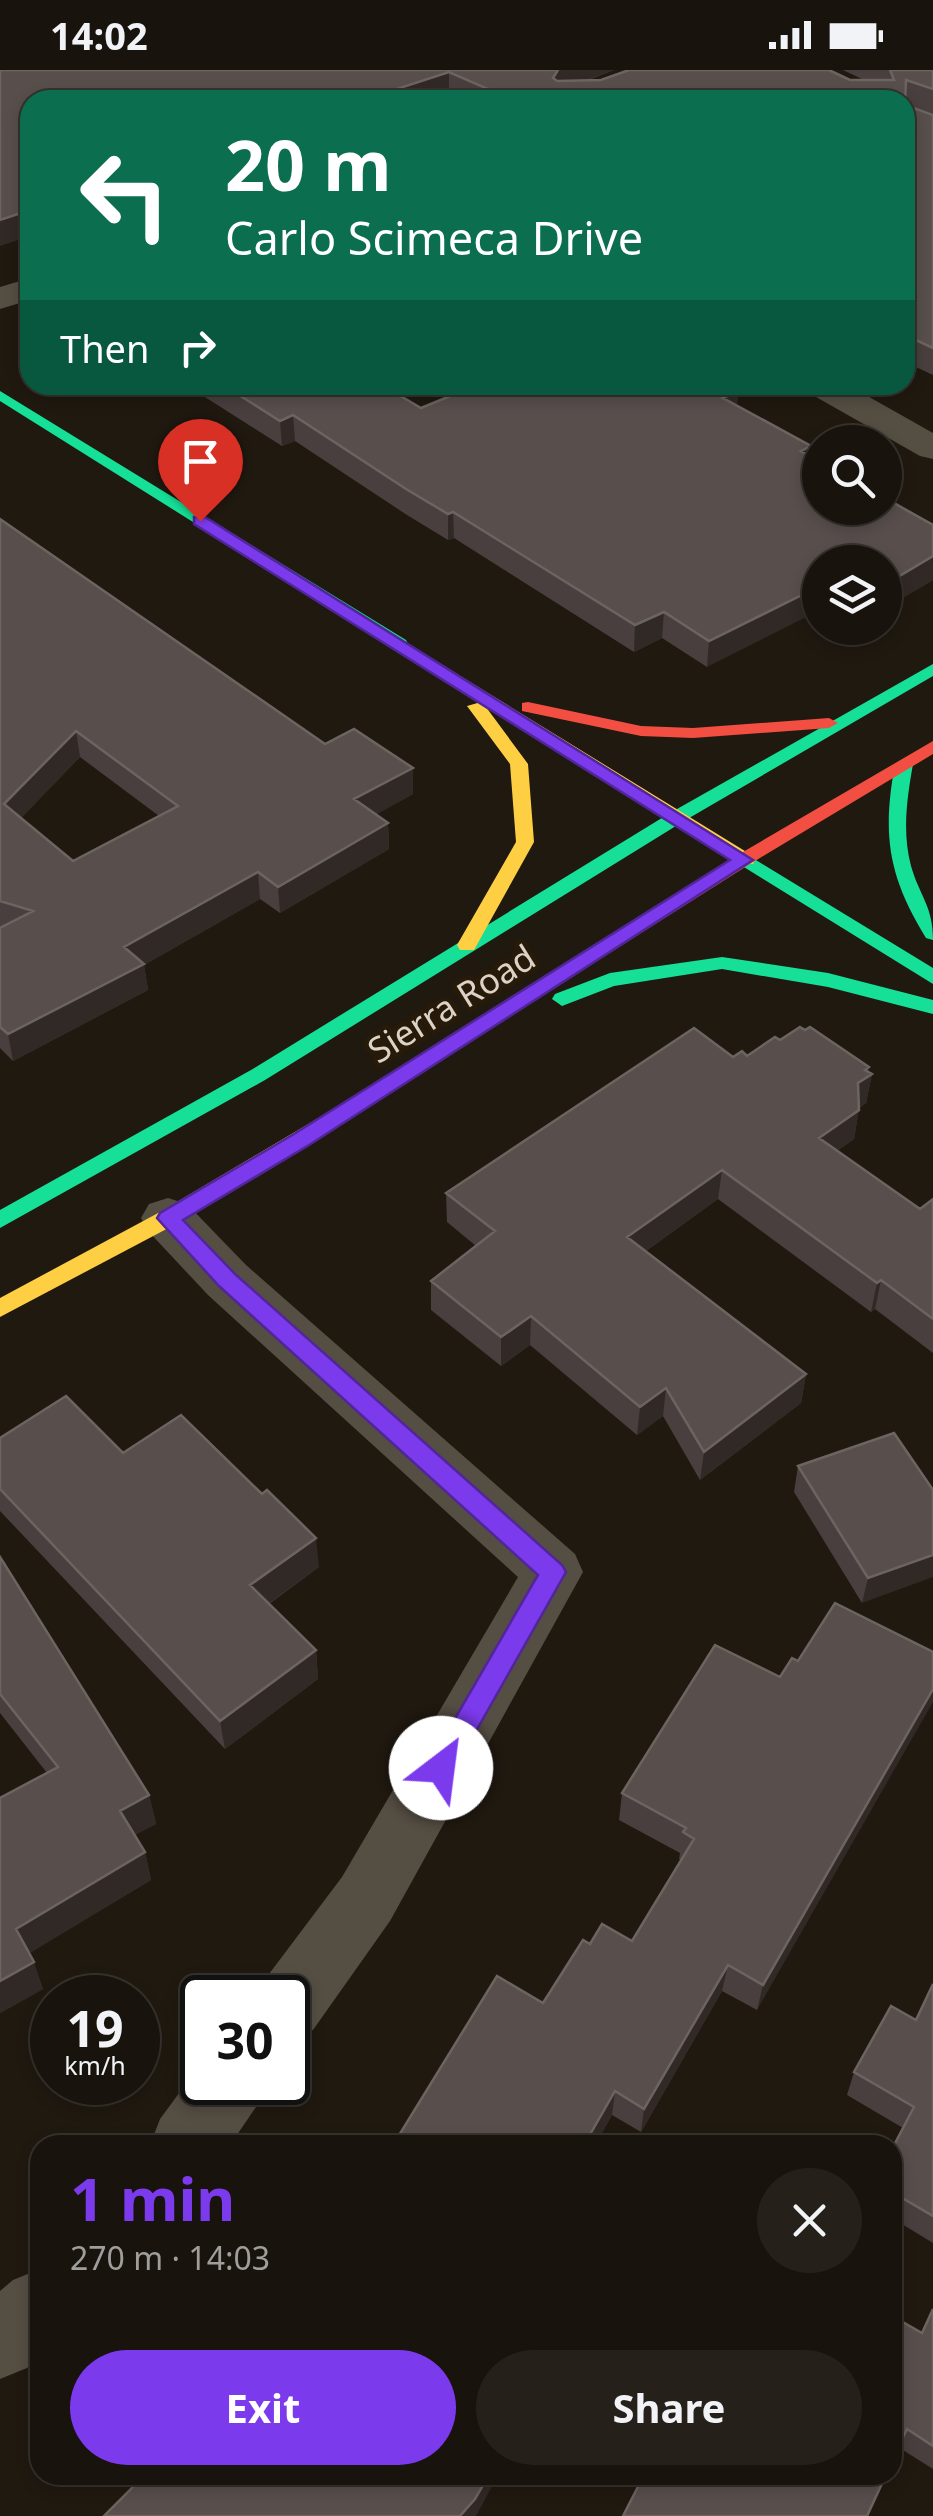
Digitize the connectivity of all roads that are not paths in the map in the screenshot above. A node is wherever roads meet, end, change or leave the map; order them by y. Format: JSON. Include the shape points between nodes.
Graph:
{"nodes":[{"id":1,"x":0,"y":395,"type":"edge"},
{"id":2,"x":840,"y":395,"type":"edge"},
{"id":3,"x":933,"y":448,"type":"edge"},
{"id":4,"x":933,"y":669,"type":"edge"},
{"id":5,"x":469,"y":689,"type":"junction"},
{"id":6,"x":842,"y":722,"type":"junction"},
{"id":7,"x":933,"y":746,"type":"edge"},
{"id":8,"x":904,"y":764,"type":"junction"},
{"id":9,"x":677,"y":817,"type":"junction"},
{"id":10,"x":743,"y":860,"type":"junction"},
{"id":11,"x":933,"y":934,"type":"edge"},
{"id":12,"x":462,"y":953,"type":"junction"},
{"id":13,"x":933,"y":977,"type":"edge"},
{"id":14,"x":933,"y":1007,"type":"edge"},
{"id":15,"x":462,"y":1038,"type":"junction"},
{"id":16,"x":168,"y":1218,"type":"junction"},
{"id":17,"x":0,"y":1220,"type":"edge"},
{"id":18,"x":0,"y":1308,"type":"edge"},
{"id":19,"x":310,"y":1976,"type":"edge"},
{"id":20,"x":215,"y":2105,"type":"edge"},
{"id":21,"x":193,"y":2135,"type":"edge"},
{"id":22,"x":30,"y":2315,"type":"edge"},
{"id":23,"x":0,"y":2340,"type":"edge"}],
"edges":[{"from":1,"to":5,"type":"street"},
{"from":2,"to":3,"type":"street"},
{"from":4,"to":6,"type":"street","name":"Sierra Road"},
{"from":5,"to":6,"type":"street","via":[[641,731]]},
{"from":5,"to":9,"type":"street"},
{"from":5,"to":12,"type":"street","via":[[519,764],[525,842]]},
{"from":6,"to":9,"type":"street","name":"Sierra Road"},
{"from":7,"to":8,"type":"street","name":"Sierra Road"},
{"from":8,"to":10,"type":"street","name":"Sierra Road"},
{"from":8,"to":11,"type":"street","via":[[893,852]]},
{"from":9,"to":10,"type":"street"},
{"from":9,"to":12,"type":"street","name":"Sierra Road"},
{"from":10,"to":13,"type":"street"},
{"from":10,"to":15,"type":"street","name":"Sierra Road"},
{"from":12,"to":17,"type":"street","name":"Sierra Road","via":[[114,1162]]},
{"from":14,"to":15,"type":"street","via":[[722,963],[610,980]]},
{"from":15,"to":16,"type":"street","name":"Sierra Road"},
{"from":16,"to":18,"type":"street","name":"Sierra Road"},
{"from":16,"to":19,"type":"street","via":[[227,1280],[553,1572],[366,1899]]},
{"from":20,"to":21,"type":"street"},
{"from":22,"to":23,"type":"street"}]}
